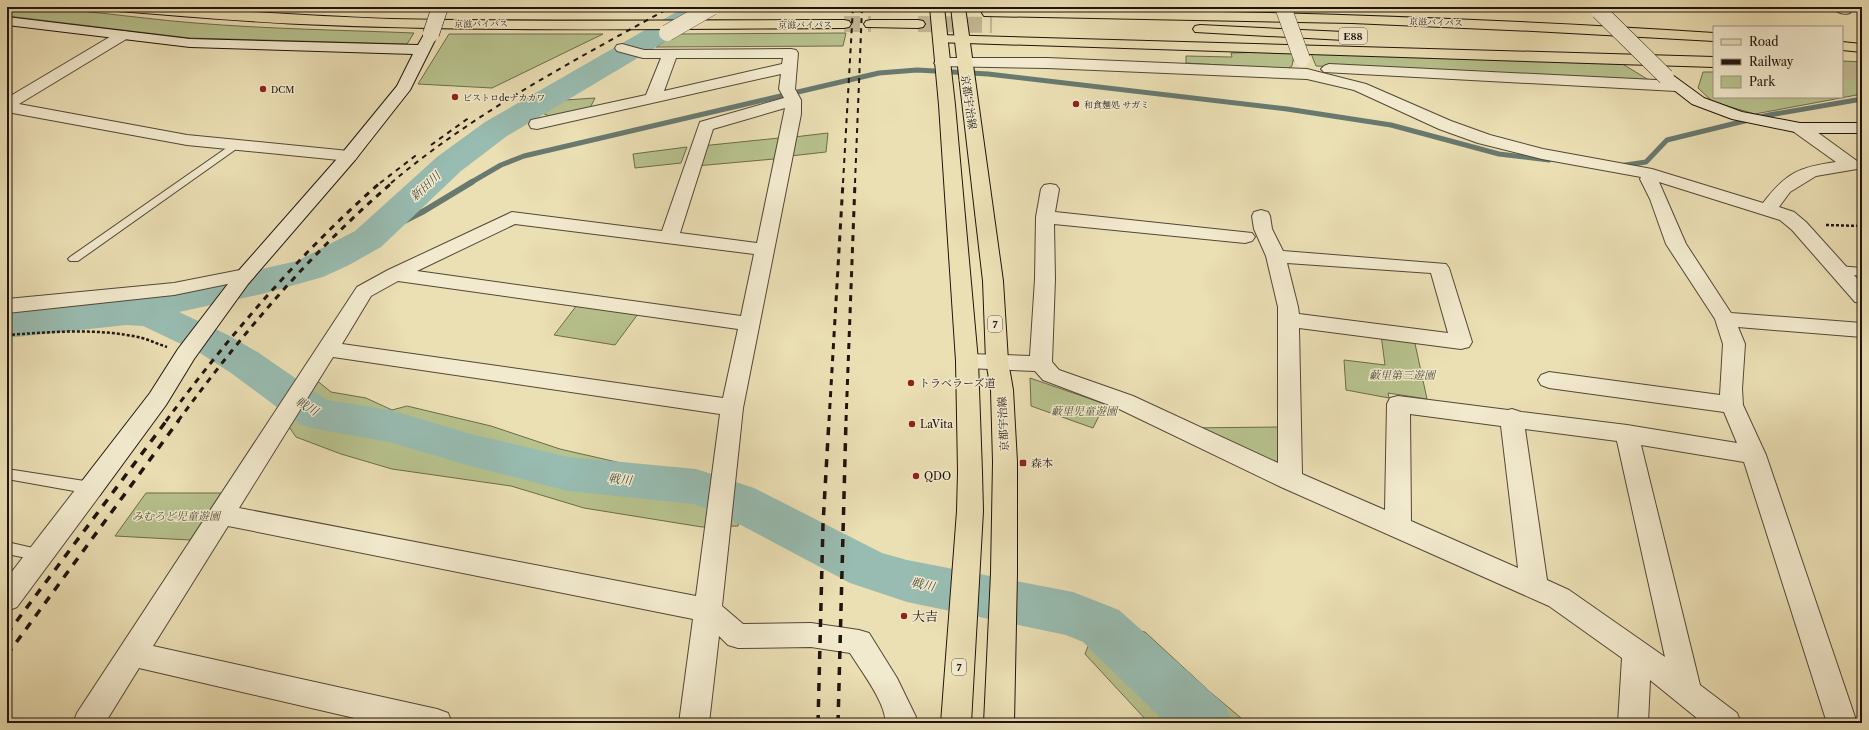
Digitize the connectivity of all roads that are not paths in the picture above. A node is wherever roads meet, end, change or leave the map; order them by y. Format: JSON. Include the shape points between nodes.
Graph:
{"nodes":[{"id":1,"x":118,"y":7,"type":"edge"},
{"id":2,"x":257,"y":7,"type":"edge"},
{"id":3,"x":440,"y":7,"type":"edge"},
{"id":4,"x":712,"y":7,"type":"edge"},
{"id":5,"x":937,"y":7,"type":"edge"},
{"id":6,"x":958,"y":7,"type":"edge"},
{"id":7,"x":1274,"y":7,"type":"edge"},
{"id":8,"x":1283,"y":7,"type":"edge"},
{"id":9,"x":1597,"y":9,"type":"edge"},
{"id":10,"x":871,"y":18,"type":"tunnel mouth"},
{"id":11,"x":917,"y":18,"type":"tunnel mouth"},
{"id":12,"x":7,"y":21,"type":"edge"},
{"id":13,"x":123,"y":35,"type":"junction"},
{"id":14,"x":1358,"y":36,"type":"dead end"},
{"id":15,"x":1713,"y":36,"type":"edge"},
{"id":16,"x":1713,"y":36,"type":"edge"},
{"id":17,"x":940,"y":38,"type":"junction"},
{"id":18,"x":962,"y":38,"type":"junction"},
{"id":19,"x":1405,"y":39,"type":"dead end"},
{"id":20,"x":1843,"y":46,"type":"edge"},
{"id":21,"x":1860,"y":48,"type":"dead end"},
{"id":22,"x":423,"y":50,"type":"junction"},
{"id":23,"x":670,"y":54,"type":"junction"},
{"id":24,"x":1713,"y":61,"type":"edge"},
{"id":25,"x":1713,"y":61,"type":"edge"},
{"id":26,"x":790,"y":67,"type":"junction"},
{"id":27,"x":1305,"y":67,"type":"junction"},
{"id":28,"x":943,"y":68,"type":"junction"},
{"id":29,"x":965,"y":69,"type":"junction"},
{"id":30,"x":1671,"y":82,"type":"junction"},
{"id":31,"x":791,"y":95,"type":"junction"},
{"id":32,"x":653,"y":98,"type":"junction"},
{"id":33,"x":7,"y":106,"type":"edge"},
{"id":34,"x":537,"y":124,"type":"dead end"},
{"id":35,"x":1800,"y":128,"type":"junction"},
{"id":36,"x":1862,"y":128,"type":"edge"},
{"id":37,"x":235,"y":145,"type":"junction"},
{"id":38,"x":349,"y":156,"type":"junction"},
{"id":39,"x":1652,"y":174,"type":"junction"},
{"id":40,"x":1050,"y":189,"type":"dead end"},
{"id":41,"x":1767,"y":210,"type":"junction"},
{"id":42,"x":1045,"y":217,"type":"junction"},
{"id":43,"x":669,"y":238,"type":"junction"},
{"id":44,"x":765,"y":250,"type":"junction"},
{"id":45,"x":1276,"y":256,"type":"junction"},
{"id":46,"x":74,"y":259,"type":"dead end"},
{"id":47,"x":1838,"y":270,"type":"junction"},
{"id":48,"x":1862,"y":272,"type":"edge"},
{"id":49,"x":395,"y":274,"type":"junction"},
{"id":50,"x":243,"y":277,"type":"junction"},
{"id":51,"x":1862,"y":297,"type":"edge"},
{"id":52,"x":7,"y":306,"type":"edge"},
{"id":53,"x":1725,"y":319,"type":"junction"},
{"id":54,"x":1288,"y":320,"type":"junction"},
{"id":55,"x":750,"y":324,"type":"junction"},
{"id":56,"x":1862,"y":330,"type":"edge"},
{"id":57,"x":327,"y":349,"type":"junction"},
{"id":58,"x":967,"y":361,"type":"junction"},
{"id":59,"x":998,"y":361,"type":"junction"},
{"id":60,"x":1041,"y":364,"type":"junction"},
{"id":61,"x":1549,"y":380,"type":"dead end"},
{"id":62,"x":1732,"y":405,"type":"junction"},
{"id":63,"x":732,"y":408,"type":"junction"},
{"id":64,"x":1512,"y":417,"type":"junction"},
{"id":65,"x":1627,"y":434,"type":"junction"},
{"id":66,"x":1754,"y":455,"type":"junction"},
{"id":67,"x":7,"y":474,"type":"edge"},
{"id":68,"x":1290,"y":480,"type":"junction"},
{"id":69,"x":91,"y":488,"type":"junction"},
{"id":70,"x":221,"y":515,"type":"junction"},
{"id":71,"x":1398,"y":528,"type":"junction"},
{"id":72,"x":7,"y":548,"type":"edge"},
{"id":73,"x":41,"y":554,"type":"junction"},
{"id":74,"x":1534,"y":588,"type":"junction"},
{"id":75,"x":7,"y":599,"type":"edge"},
{"id":76,"x":708,"y":610,"type":"junction"},
{"id":77,"x":1637,"y":653,"type":"junction"},
{"id":78,"x":132,"y":654,"type":"junction"},
{"id":79,"x":1688,"y":694,"type":"junction"},
{"id":80,"x":88,"y":723,"type":"edge"},
{"id":81,"x":437,"y":723,"type":"edge"},
{"id":82,"x":694,"y":723,"type":"edge"},
{"id":83,"x":900,"y":723,"type":"edge"},
{"id":84,"x":956,"y":723,"type":"edge"},
{"id":85,"x":999,"y":723,"type":"edge"},
{"id":86,"x":1633,"y":723,"type":"edge"},
{"id":87,"x":1726,"y":723,"type":"edge"},
{"id":88,"x":1842,"y":723,"type":"edge"}],
"edges":[{"from":1,"to":2,"type":"main road","name":"京滋バイパス","via":[[217,16],[352,22],[538,24],[844,18]]},
{"from":3,"to":22,"type":"street","bridge":true},
{"from":4,"to":23,"type":"street","bridge":true,"via":[[632,50],[643,54]]},
{"from":5,"to":17,"type":"main road","name":"京都宇治線","number":"7"},
{"from":6,"to":18,"type":"main road","name":"京都宇治線","number":"7"},
{"from":7,"to":15,"type":"main road","via":[[1579,24]]},
{"from":8,"to":27,"type":"street","bridge":true},
{"from":9,"to":30,"type":"street","bridge":true},
{"from":10,"to":11,"type":"main road"},
{"from":12,"to":13,"type":"street"},
{"from":13,"to":22,"type":"street","via":[[190,42]]},
{"from":13,"to":33,"type":"street"},
{"from":14,"to":16,"type":"main road","name":"京滋バイパス","number":"E88","via":[[990,19],[1176,14],[1535,26]]},
{"from":17,"to":18,"type":"main road"},
{"from":17,"to":28,"type":"main road","name":"京都宇治線","number":"7"},
{"from":18,"to":24,"type":"main road"},
{"from":18,"to":29,"type":"main road","name":"京都宇治線","number":"7"},
{"from":19,"to":25,"type":"main road","name":"京滋バイパス"},
{"from":20,"to":21,"type":"main road"},
{"from":22,"to":38,"type":"street","via":[[404,87]]},
{"from":23,"to":26,"type":"street","via":[[791,53]]},
{"from":23,"to":32,"type":"street"},
{"from":26,"to":31,"type":"street"},
{"from":26,"to":32,"type":"street"},
{"from":27,"to":29,"type":"street","via":[[1062,64]]},
{"from":27,"to":30,"type":"street"},
{"from":27,"to":39,"type":"street","via":[[1484,139],[1542,154]]},
{"from":28,"to":29,"type":"street"},
{"from":28,"to":58,"type":"main road","name":"京都宇治線","number":"7"},
{"from":29,"to":59,"type":"main road","name":"京都宇治線","number":"7","via":[[993,281]]},
{"from":30,"to":35,"type":"street","via":[[1698,101],[1738,116]]},
{"from":31,"to":43,"type":"street","via":[[706,126]]},
{"from":31,"to":44,"type":"street","via":[[793,114]]},
{"from":32,"to":34,"type":"street"},
{"from":33,"to":37,"type":"street","via":[[187,140]]},
{"from":35,"to":36,"type":"street"},
{"from":35,"to":41,"type":"street","via":[[1851,165],[1811,172],[1784,188]]},
{"from":37,"to":38,"type":"street"},
{"from":37,"to":46,"type":"lane"},
{"from":38,"to":50,"type":"street"},
{"from":39,"to":41,"type":"street"},
{"from":39,"to":53,"type":"street","via":[[1650,179],[1660,198],[1676,244]]},
{"from":40,"to":42,"type":"street"},
{"from":41,"to":47,"type":"street","via":[[1787,216],[1799,226]]},
{"from":42,"to":45,"type":"street","via":[[1249,231],[1263,229]]},
{"from":42,"to":60,"type":"street"},
{"from":43,"to":44,"type":"street"},
{"from":43,"to":49,"type":"street","via":[[512,218]]},
{"from":44,"to":55,"type":"street"},
{"from":45,"to":54,"type":"street","via":[[1288,307]]},
{"from":45,"to":54,"type":"street","via":[[1439,268],[1460,342]]},
{"from":47,"to":48,"type":"lane"},
{"from":47,"to":51,"type":"street"},
{"from":49,"to":55,"type":"street"},
{"from":49,"to":57,"type":"street","via":[[364,292]]},
{"from":50,"to":52,"type":"street","via":[[174,289]]},
{"from":50,"to":69,"type":"street","via":[[208,323],[158,399]]},
{"from":53,"to":56,"type":"street"},
{"from":53,"to":62,"type":"street","via":[[1734,344]]},
{"from":54,"to":68,"type":"street"},
{"from":55,"to":63,"type":"street"},
{"from":57,"to":63,"type":"street"},
{"from":57,"to":70,"type":"street"},
{"from":58,"to":59,"type":"street"},
{"from":58,"to":84,"type":"main road","name":"京都宇治線","number":"7","via":[[970,511]]},
{"from":59,"to":60,"type":"street"},
{"from":59,"to":85,"type":"main road","name":"京都宇治線","number":"7","via":[[1005,462]]},
{"from":60,"to":68,"type":"street","via":[[1051,375],[1126,402]]},
{"from":61,"to":62,"type":"street"},
{"from":62,"to":66,"type":"street"},
{"from":63,"to":76,"type":"street"},
{"from":64,"to":65,"type":"street"},
{"from":64,"to":71,"type":"street","via":[[1398,404]]},
{"from":64,"to":74,"type":"street"},
{"from":65,"to":66,"type":"street"},
{"from":65,"to":79,"type":"street"},
{"from":66,"to":88,"type":"street"},
{"from":67,"to":69,"type":"lane"},
{"from":68,"to":71,"type":"street"},
{"from":69,"to":73,"type":"street"},
{"from":70,"to":76,"type":"street"},
{"from":70,"to":78,"type":"street"},
{"from":71,"to":74,"type":"street"},
{"from":72,"to":73,"type":"lane"},
{"from":73,"to":75,"type":"street"},
{"from":74,"to":77,"type":"street","via":[[1559,598]]},
{"from":76,"to":82,"type":"street"},
{"from":76,"to":83,"type":"street","via":[[738,636],[810,636],[859,642],[887,686],[901,718]]},
{"from":77,"to":79,"type":"street"},
{"from":77,"to":86,"type":"street"},
{"from":78,"to":80,"type":"street"},
{"from":78,"to":81,"type":"street"},
{"from":79,"to":87,"type":"street"}]}
